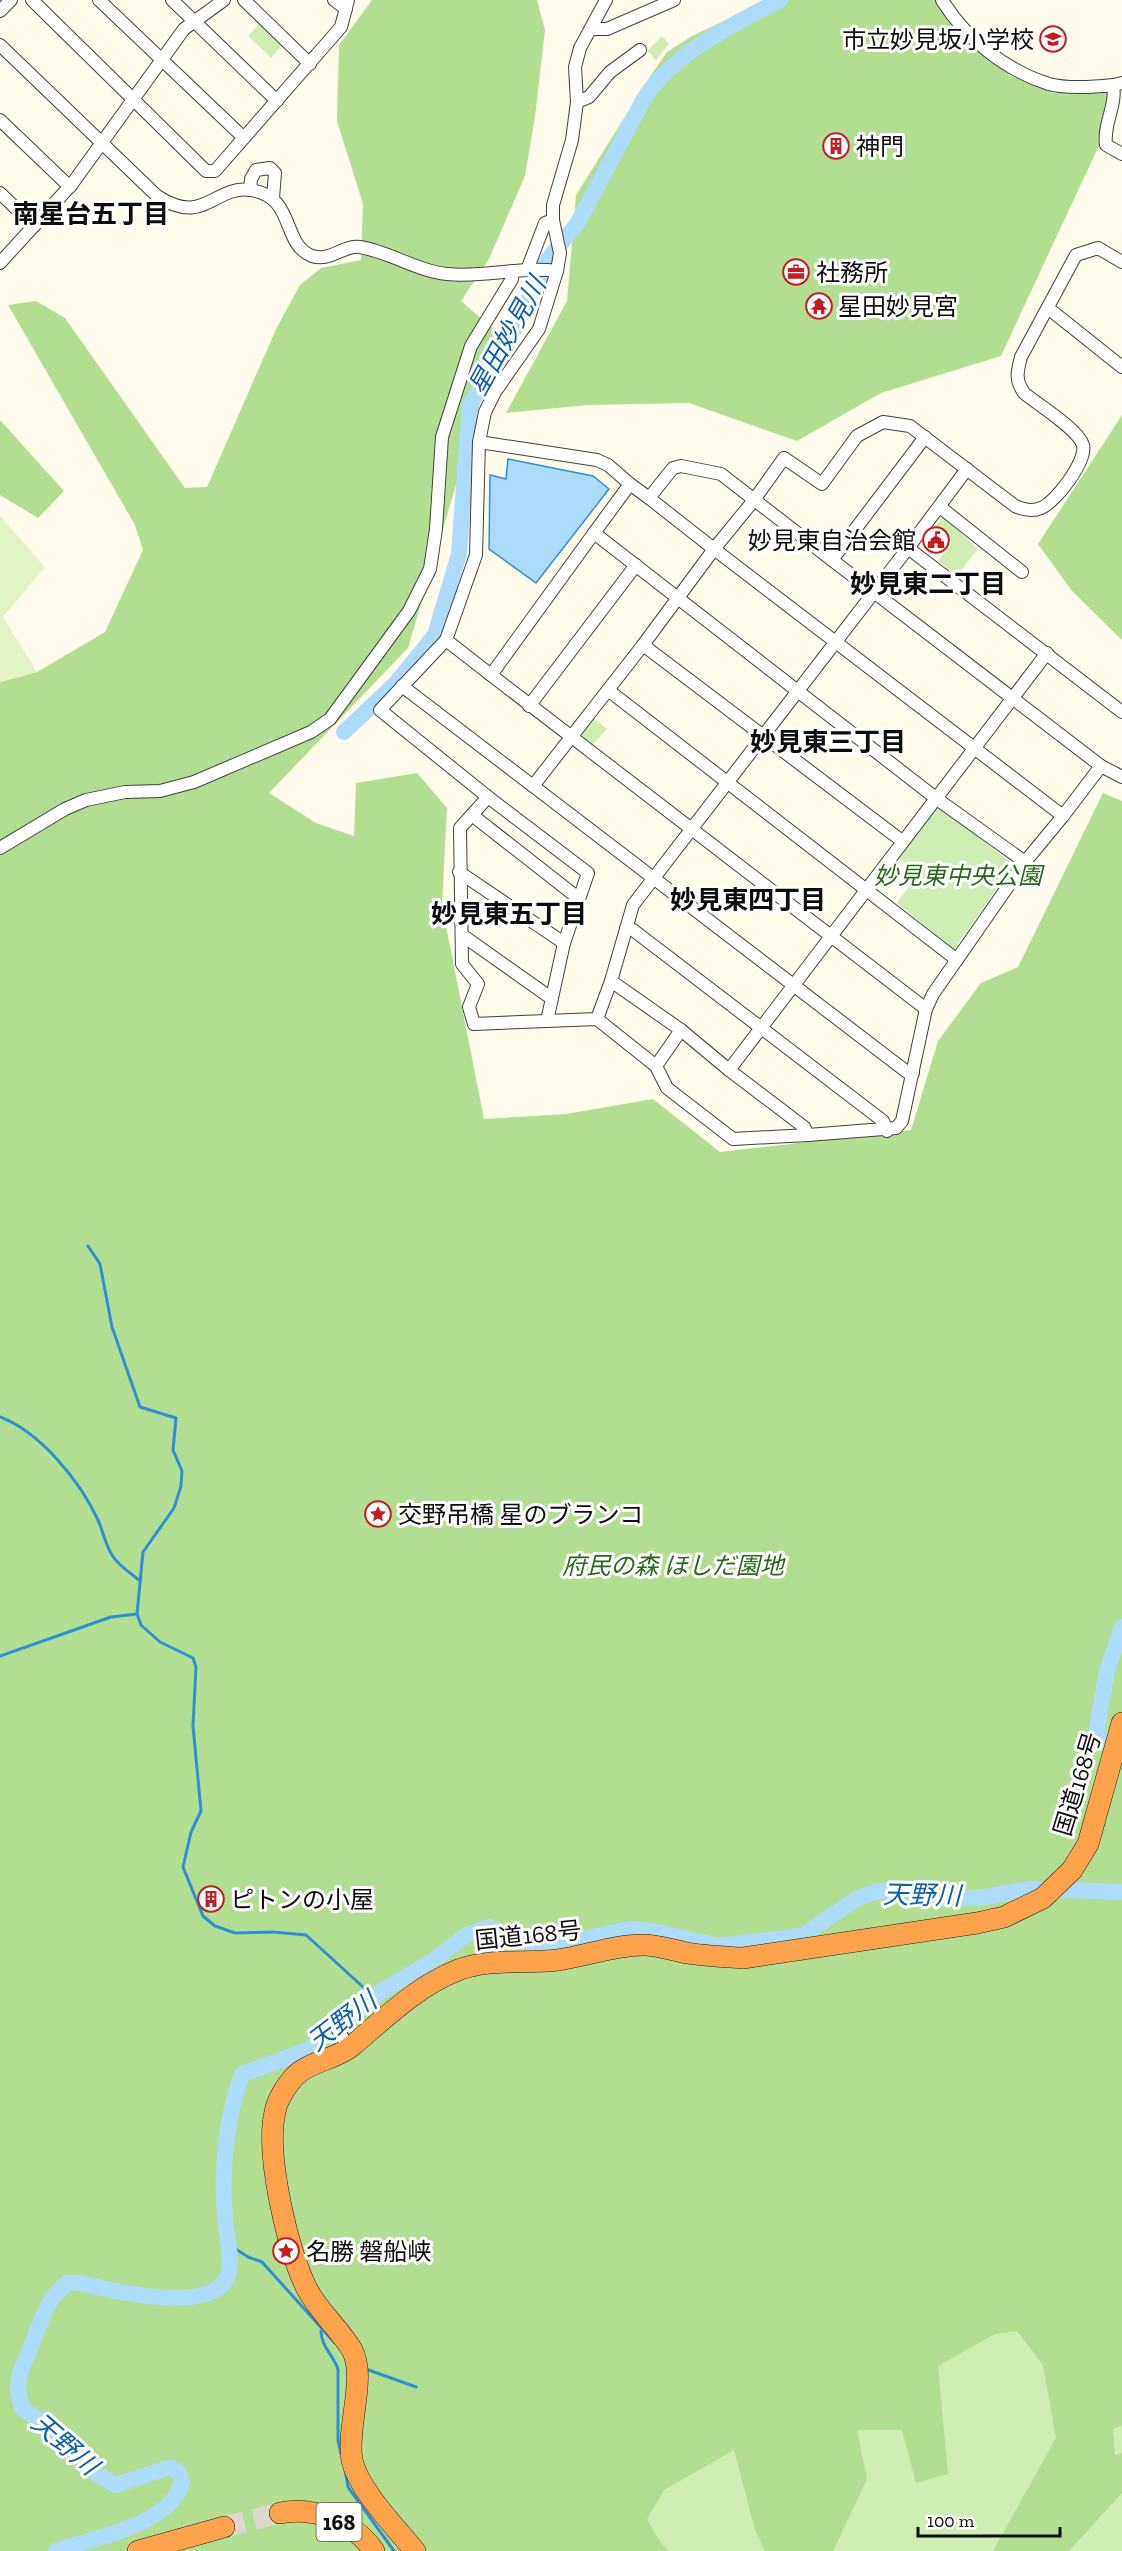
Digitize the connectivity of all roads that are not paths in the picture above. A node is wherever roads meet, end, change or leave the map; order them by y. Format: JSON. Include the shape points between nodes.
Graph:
{"nodes":[{"id":1,"x":11,"y":0,"type":"edge"},
{"id":2,"x":32,"y":0,"type":"edge"},
{"id":3,"x":99,"y":0,"type":"edge"},
{"id":4,"x":172,"y":0,"type":"edge"},
{"id":5,"x":224,"y":0,"type":"edge"},
{"id":6,"x":244,"y":0,"type":"edge"},
{"id":7,"x":334,"y":0,"type":"edge"},
{"id":8,"x":606,"y":0,"type":"edge"},
{"id":9,"x":674,"y":0,"type":"edge"},
{"id":10,"x":942,"y":0,"type":"edge"},
{"id":11,"x":659,"y":3,"type":"edge"},
{"id":12,"x":347,"y":4,"type":"edge"},
{"id":13,"x":0,"y":11,"type":"edge"},
{"id":14,"x":194,"y":21,"type":"junction"},
{"id":15,"x":592,"y":29,"type":"junction"},
{"id":16,"x":0,"y":45,"type":"edge"},
{"id":17,"x":640,"y":50,"type":"dead end"},
{"id":18,"x":162,"y":59,"type":"junction"},
{"id":19,"x":310,"y":64,"type":"junction"},
{"id":20,"x":1118,"y":84,"type":"edge"},
{"id":21,"x":133,"y":100,"type":"junction"},
{"id":22,"x":277,"y":101,"type":"junction"},
{"id":23,"x":577,"y":102,"type":"junction"},
{"id":24,"x":0,"y":120,"type":"edge"},
{"id":25,"x":244,"y":138,"type":"junction"},
{"id":26,"x":102,"y":143,"type":"junction"},
{"id":27,"x":1122,"y":154,"type":"edge"},
{"id":28,"x":70,"y":187,"type":"junction"},
{"id":29,"x":250,"y":190,"type":"junction"},
{"id":30,"x":0,"y":194,"type":"edge"},
{"id":31,"x":273,"y":198,"type":"junction"},
{"id":32,"x":553,"y":220,"type":"junction"},
{"id":33,"x":34,"y":226,"type":"junction"},
{"id":34,"x":1122,"y":262,"type":"edge"},
{"id":35,"x":0,"y":263,"type":"edge"},
{"id":36,"x":531,"y":270,"type":"junction"},
{"id":37,"x":553,"y":270,"type":"junction"},
{"id":38,"x":513,"y":271,"type":"junction"},
{"id":39,"x":1048,"y":308,"type":"junction"},
{"id":40,"x":1122,"y":367,"type":"edge"},
{"id":41,"x":925,"y":437,"type":"junction"},
{"id":42,"x":479,"y":442,"type":"junction"},
{"id":43,"x":967,"y":469,"type":"junction"},
{"id":44,"x":630,"y":484,"type":"junction"},
{"id":45,"x":649,"y":498,"type":"junction"},
{"id":46,"x":754,"y":500,"type":"junction"},
{"id":47,"x":940,"y":507,"type":"junction"},
{"id":48,"x":594,"y":533,"type":"junction"},
{"id":49,"x":908,"y":548,"type":"junction"},
{"id":50,"x":714,"y":549,"type":"junction"},
{"id":51,"x":832,"y":560,"type":"junction"},
{"id":52,"x":636,"y":566,"type":"junction"},
{"id":53,"x":1022,"y":572,"type":"dead end"},
{"id":54,"x":873,"y":592,"type":"junction"},
{"id":55,"x":677,"y":597,"type":"junction"},
{"id":56,"x":446,"y":639,"type":"junction"},
{"id":57,"x":834,"y":642,"type":"junction"},
{"id":58,"x":643,"y":645,"type":"junction"},
{"id":59,"x":1047,"y":653,"type":"junction"},
{"id":60,"x":491,"y":675,"type":"junction"},
{"id":61,"x":402,"y":686,"type":"junction"},
{"id":62,"x":798,"y":689,"type":"junction"},
{"id":63,"x":608,"y":690,"type":"junction"},
{"id":64,"x":1012,"y":698,"type":"junction"},
{"id":65,"x":530,"y":705,"type":"junction"},
{"id":66,"x":1122,"y":712,"type":"edge"},
{"id":67,"x":763,"y":735,"type":"junction"},
{"id":68,"x":569,"y":737,"type":"junction"},
{"id":69,"x":975,"y":748,"type":"junction"},
{"id":70,"x":1101,"y":766,"type":"junction"},
{"id":71,"x":1122,"y":777,"type":"edge"},
{"id":72,"x":727,"y":783,"type":"junction"},
{"id":73,"x":533,"y":786,"type":"junction"},
{"id":74,"x":488,"y":797,"type":"junction"},
{"id":75,"x":937,"y":799,"type":"junction"},
{"id":76,"x":472,"y":815,"type":"junction"},
{"id":77,"x":1064,"y":816,"type":"junction"},
{"id":78,"x":691,"y":828,"type":"junction"},
{"id":79,"x":902,"y":841,"type":"junction"},
{"id":80,"x":0,"y":848,"type":"edge"},
{"id":81,"x":1024,"y":862,"type":"junction"},
{"id":82,"x":459,"y":872,"type":"junction"},
{"id":83,"x":652,"y":877,"type":"junction"},
{"id":84,"x":866,"y":889,"type":"junction"},
{"id":85,"x":578,"y":898,"type":"junction"},
{"id":86,"x":626,"y":928,"type":"junction"},
{"id":87,"x":462,"y":935,"type":"junction"},
{"id":88,"x":830,"y":936,"type":"junction"},
{"id":89,"x":564,"y":943,"type":"junction"},
{"id":90,"x":957,"y":960,"type":"junction"},
{"id":91,"x":610,"y":981,"type":"junction"},
{"id":92,"x":792,"y":985,"type":"junction"},
{"id":93,"x":551,"y":998,"type":"junction"},
{"id":94,"x":926,"y":1009,"type":"junction"},
{"id":95,"x":597,"y":1019,"type":"junction"},
{"id":96,"x":547,"y":1021,"type":"junction"},
{"id":97,"x":760,"y":1028,"type":"junction"},
{"id":98,"x":681,"y":1030,"type":"junction"},
{"id":99,"x":656,"y":1066,"type":"junction"},
{"id":100,"x":729,"y":1070,"type":"junction"},
{"id":101,"x":913,"y":1073,"type":"junction"},
{"id":102,"x":887,"y":1131,"type":"junction"},
{"id":103,"x":808,"y":1135,"type":"junction"},
{"id":104,"x":1122,"y":1723,"type":"edge"},
{"id":105,"x":332,"y":2020,"type":"dead end"},
{"id":106,"x":347,"y":2045,"type":"junction"},
{"id":107,"x":280,"y":2513,"type":"tunnel mouth"},
{"id":108,"x":224,"y":2526,"type":"tunnel mouth"},
{"id":109,"x":138,"y":2551,"type":"edge"},
{"id":110,"x":374,"y":2551,"type":"edge"},
{"id":111,"x":415,"y":2551,"type":"edge"}],
"edges":[{"from":1,"to":13,"type":"street"},
{"from":2,"to":21,"type":"street"},
{"from":3,"to":18,"type":"street"},
{"from":4,"to":14,"type":"street"},
{"from":5,"to":14,"type":"street"},
{"from":6,"to":19,"type":"street"},
{"from":7,"to":12,"type":"street"},
{"from":8,"to":15,"type":"street"},
{"from":9,"to":11,"type":"street"},
{"from":10,"to":20,"type":"street","via":[[966,32],[997,60],[1050,84]]},
{"from":11,"to":15,"type":"street","via":[[607,29]]},
{"from":12,"to":19,"type":"street","via":[[342,27]]},
{"from":14,"to":18,"type":"street"},
{"from":14,"to":22,"type":"street"},
{"from":15,"to":23,"type":"street","via":[[580,48],[575,67]]},
{"from":16,"to":26,"type":"street"},
{"from":17,"to":23,"type":"street","via":[[610,72],[589,97]]},
{"from":18,"to":21,"type":"street"},
{"from":18,"to":25,"type":"street"},
{"from":19,"to":22,"type":"street"},
{"from":20,"to":27,"type":"street","via":[[1104,135],[1106,145]]},
{"from":21,"to":25,"type":"street","via":[[206,171],[215,171]]},
{"from":21,"to":26,"type":"street"},
{"from":22,"to":25,"type":"street"},
{"from":23,"to":32,"type":"street"},
{"from":24,"to":28,"type":"street"},
{"from":26,"to":28,"type":"street"},
{"from":26,"to":29,"type":"street","via":[[172,206],[200,207],[234,192]]},
{"from":28,"to":33,"type":"street"},
{"from":29,"to":31,"type":"street"},
{"from":29,"to":31,"type":"street","via":[[256,170],[270,168],[275,173]]},
{"from":30,"to":33,"type":"street"},
{"from":31,"to":38,"type":"street","via":[[296,243],[315,257],[358,247],[446,274]]},
{"from":32,"to":36,"type":"street","via":[[545,223]]},
{"from":32,"to":37,"type":"street","via":[[560,253]]},
{"from":33,"to":35,"type":"street"},
{"from":34,"to":39,"type":"street","via":[[1098,248],[1076,255]]},
{"from":36,"to":37,"type":"street"},
{"from":36,"to":38,"type":"street"},
{"from":37,"to":42,"type":"street","via":[[539,329],[495,392],[485,412]]},
{"from":38,"to":80,"type":"street","via":[[512,279],[471,346],[442,437],[430,569],[409,611],[330,719],[311,732],[194,782],[160,791],[125,792],[86,800]]},
{"from":39,"to":40,"type":"street"},
{"from":39,"to":43,"type":"street","via":[[1021,357],[1016,373],[1018,384],[1083,443],[1079,466],[1049,504],[1026,511]]},
{"from":41,"to":43,"type":"street"},
{"from":41,"to":46,"type":"street","via":[[910,426],[882,422],[857,436],[822,484],[784,458]]},
{"from":41,"to":51,"type":"street"},
{"from":42,"to":44,"type":"street","via":[[597,460]]},
{"from":42,"to":56,"type":"street","via":[[476,555]]},
{"from":43,"to":47,"type":"street"},
{"from":44,"to":45,"type":"street"},
{"from":44,"to":48,"type":"street"},
{"from":45,"to":46,"type":"street","via":[[672,468],[681,466],[721,474]]},
{"from":45,"to":50,"type":"street"},
{"from":46,"to":50,"type":"street"},
{"from":46,"to":51,"type":"street"},
{"from":47,"to":49,"type":"street"},
{"from":47,"to":53,"type":"street"},
{"from":48,"to":52,"type":"street"},
{"from":48,"to":60,"type":"street"},
{"from":49,"to":54,"type":"street"},
{"from":49,"to":59,"type":"street"},
{"from":50,"to":55,"type":"street"},
{"from":50,"to":57,"type":"street"},
{"from":51,"to":54,"type":"street"},
{"from":52,"to":55,"type":"street"},
{"from":52,"to":65,"type":"street"},
{"from":54,"to":57,"type":"street"},
{"from":54,"to":64,"type":"street"},
{"from":55,"to":58,"type":"street"},
{"from":55,"to":62,"type":"street"},
{"from":56,"to":60,"type":"street"},
{"from":56,"to":61,"type":"street"},
{"from":57,"to":62,"type":"street"},
{"from":57,"to":69,"type":"street"},
{"from":58,"to":63,"type":"street"},
{"from":58,"to":67,"type":"street"},
{"from":59,"to":64,"type":"street"},
{"from":59,"to":66,"type":"street"},
{"from":60,"to":65,"type":"street"},
{"from":61,"to":73,"type":"street"},
{"from":61,"to":74,"type":"street","via":[[380,710]]},
{"from":62,"to":67,"type":"street"},
{"from":62,"to":75,"type":"street"},
{"from":63,"to":68,"type":"street"},
{"from":63,"to":72,"type":"street"},
{"from":64,"to":69,"type":"street"},
{"from":64,"to":70,"type":"street"},
{"from":65,"to":68,"type":"street"},
{"from":67,"to":72,"type":"street"},
{"from":67,"to":79,"type":"street"},
{"from":68,"to":73,"type":"street"},
{"from":68,"to":78,"type":"street"},
{"from":69,"to":75,"type":"street"},
{"from":69,"to":77,"type":"street"},
{"from":70,"to":71,"type":"street"},
{"from":70,"to":77,"type":"street"},
{"from":72,"to":78,"type":"street"},
{"from":72,"to":84,"type":"street"},
{"from":73,"to":83,"type":"street"},
{"from":74,"to":76,"type":"street"},
{"from":74,"to":85,"type":"street","via":[[588,873]]},
{"from":75,"to":79,"type":"street"},
{"from":75,"to":81,"type":"street"},
{"from":76,"to":82,"type":"street","via":[[460,828]]},
{"from":76,"to":85,"type":"street"},
{"from":77,"to":81,"type":"street"},
{"from":78,"to":83,"type":"street"},
{"from":78,"to":88,"type":"street"},
{"from":79,"to":84,"type":"street"},
{"from":81,"to":90,"type":"street"},
{"from":82,"to":87,"type":"street"},
{"from":82,"to":89,"type":"street"},
{"from":83,"to":86,"type":"street","via":[[633,905]]},
{"from":83,"to":92,"type":"street"},
{"from":84,"to":88,"type":"street"},
{"from":84,"to":90,"type":"street"},
{"from":85,"to":89,"type":"street"},
{"from":86,"to":91,"type":"street"},
{"from":86,"to":97,"type":"street"},
{"from":87,"to":93,"type":"street"},
{"from":87,"to":96,"type":"street","via":[[462,964],[478,984],[469,1007],[474,1024]]},
{"from":88,"to":92,"type":"street"},
{"from":88,"to":94,"type":"street"},
{"from":89,"to":93,"type":"street"},
{"from":90,"to":94,"type":"street"},
{"from":91,"to":95,"type":"street"},
{"from":91,"to":98,"type":"street"},
{"from":92,"to":97,"type":"street"},
{"from":92,"to":101,"type":"street"},
{"from":93,"to":96,"type":"street"},
{"from":94,"to":101,"type":"street"},
{"from":95,"to":96,"type":"street"},
{"from":95,"to":99,"type":"street"},
{"from":97,"to":100,"type":"street"},
{"from":97,"to":102,"type":"street","via":[[883,1121]]},
{"from":98,"to":99,"type":"street"},
{"from":98,"to":100,"type":"street"},
{"from":99,"to":103,"type":"street","via":[[667,1088],[733,1139]]},
{"from":100,"to":103,"type":"street","via":[[804,1127]]},
{"from":101,"to":102,"type":"street","via":[[902,1121]]},
{"from":102,"to":103,"type":"street"},
{"from":104,"to":106,"type":"highway","name":"国道168号","number":"168","via":[[1088,1844],[1072,1870],[1043,1898],[1025,1908],[977,1923],[743,1958],[644,1945],[557,1960],[471,1966],[438,1979]]},
{"from":105,"to":106,"type":"street"},
{"from":106,"to":111,"type":"highway","name":"国道168号","number":"168","via":[[295,2076],[282,2095],[274,2113],[277,2178],[294,2261],[320,2313],[352,2351],[356,2364],[350,2432],[352,2462],[373,2498]]},
{"from":107,"to":110,"type":"highway","number":"168","via":[[313,2511],[330,2517],[350,2528]]},
{"from":108,"to":109,"type":"highway"}]}
